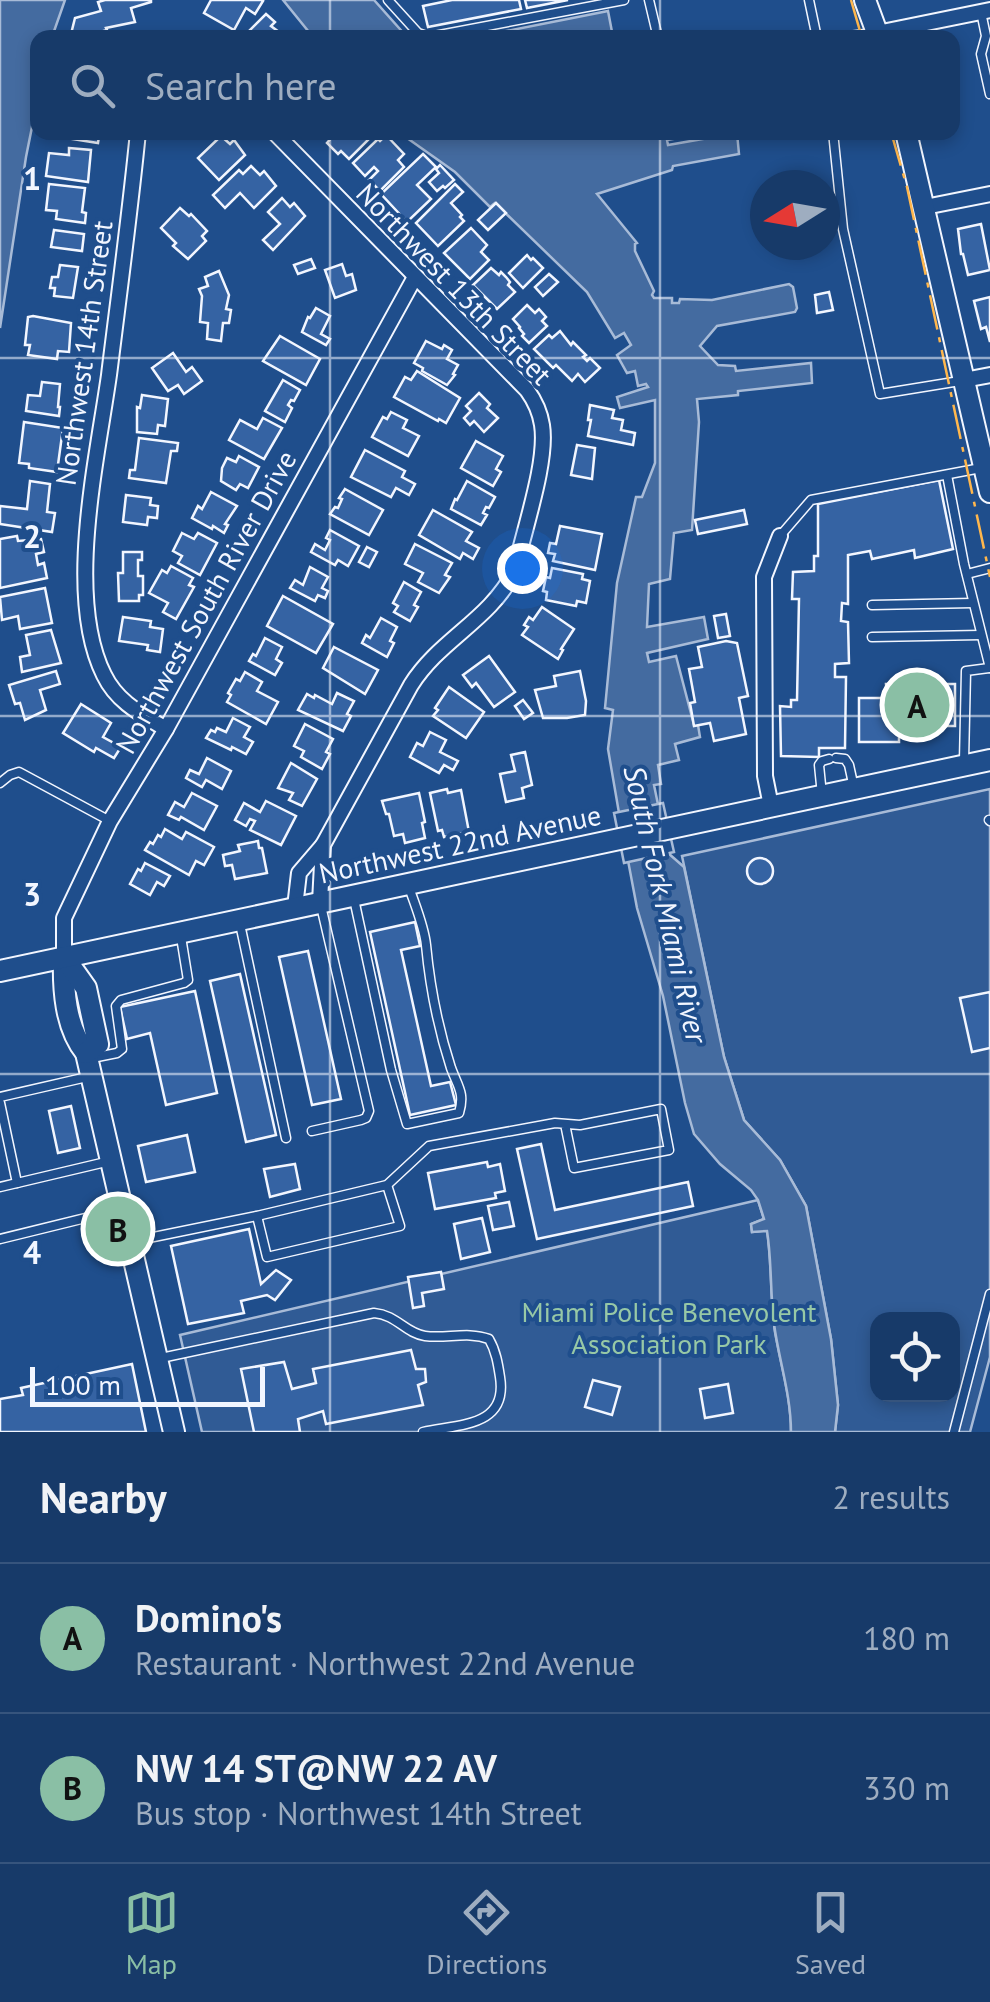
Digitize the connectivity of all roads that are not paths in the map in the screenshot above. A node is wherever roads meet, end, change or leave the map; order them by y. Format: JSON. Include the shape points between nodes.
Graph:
{"nodes":[{"id":1,"x":388,"y":0,"type":"edge"},
{"id":2,"x":624,"y":0,"type":"edge"},
{"id":3,"x":649,"y":0,"type":"edge"},
{"id":4,"x":809,"y":0,"type":"edge"},
{"id":5,"x":865,"y":0,"type":"edge"},
{"id":6,"x":986,"y":11,"type":"edge"},
{"id":7,"x":414,"y":30,"type":"edge"},
{"id":8,"x":466,"y":30,"type":"edge"},
{"id":9,"x":656,"y":30,"type":"edge"},
{"id":10,"x":816,"y":30,"type":"edge"},
{"id":11,"x":876,"y":30,"type":"edge"},
{"id":12,"x":900,"y":30,"type":"edge"},
{"id":13,"x":990,"y":94,"type":"edge"},
{"id":14,"x":137,"y":140,"type":"edge"},
{"id":15,"x":282,"y":140,"type":"edge"},
{"id":16,"x":834,"y":140,"type":"edge"},
{"id":17,"x":908,"y":140,"type":"edge"},
{"id":18,"x":990,"y":194,"type":"edge"},
{"id":19,"x":925,"y":207,"type":"junction"},
{"id":20,"x":415,"y":277,"type":"junction"},
{"id":21,"x":990,"y":375,"type":"edge"},
{"id":22,"x":964,"y":380,"type":"junction"},
{"id":23,"x":984,"y":467,"type":"junction"},
{"id":24,"x":946,"y":475,"type":"junction"},
{"id":25,"x":990,"y":492,"type":"edge"},
{"id":26,"x":780,"y":536,"type":"joint"},
{"id":27,"x":990,"y":568,"type":"edge"},
{"id":28,"x":966,"y":574,"type":"junction"},
{"id":29,"x":973,"y":603,"type":"junction"},
{"id":30,"x":872,"y":605,"type":"dead end"},
{"id":31,"x":981,"y":635,"type":"junction"},
{"id":32,"x":872,"y":637,"type":"dead end"},
{"id":33,"x":989,"y":668,"type":"edge"},
{"id":34,"x":166,"y":729,"type":"junction"},
{"id":35,"x":990,"y":760,"type":"edge"},
{"id":36,"x":964,"y":765,"type":"junction"},
{"id":37,"x":0,"y":782,"type":"edge"},
{"id":38,"x":854,"y":788,"type":"junction"},
{"id":39,"x":822,"y":795,"type":"junction"},
{"id":40,"x":771,"y":806,"type":"junction"},
{"id":41,"x":110,"y":822,"type":"junction"},
{"id":42,"x":323,"y":845,"type":"junction"},
{"id":43,"x":408,"y":883,"type":"junction"},
{"id":44,"x":353,"y":895,"type":"junction"},
{"id":45,"x":320,"y":902,"type":"junction"},
{"id":46,"x":295,"y":907,"type":"junction"},
{"id":47,"x":239,"y":920,"type":"junction"},
{"id":48,"x":180,"y":932,"type":"junction"},
{"id":49,"x":64,"y":957,"type":"junction"},
{"id":50,"x":0,"y":971,"type":"edge"},
{"id":51,"x":88,"y":1063,"type":"junction"},
{"id":52,"x":0,"y":1100,"type":"edge"},
{"id":53,"x":565,"y":1124,"type":"junction"},
{"id":54,"x":312,"y":1130,"type":"dead end"},
{"id":55,"x":286,"y":1138,"type":"dead end"},
{"id":56,"x":111,"y":1160,"type":"junction"},
{"id":57,"x":17,"y":1183,"type":"junction"},
{"id":58,"x":387,"y":1185,"type":"junction"},
{"id":59,"x":0,"y":1186,"type":"edge"},
{"id":60,"x":122,"y":1209,"type":"junction"},
{"id":61,"x":257,"y":1216,"type":"junction"},
{"id":62,"x":0,"y":1239,"type":"edge"},
{"id":63,"x":130,"y":1242,"type":"junction"},
{"id":64,"x":990,"y":1294,"type":"edge"},
{"id":65,"x":157,"y":1359,"type":"junction"},
{"id":66,"x":174,"y":1432,"type":"edge"},
{"id":67,"x":423,"y":1432,"type":"edge"},
{"id":68,"x":954,"y":1432,"type":"edge"}],
"edges":[{"from":1,"to":7,"type":"lane"},
{"from":2,"to":8,"type":"lane"},
{"from":3,"to":9,"type":"lane"},
{"from":4,"to":10,"type":"lane"},
{"from":5,"to":11,"type":"main road"},
{"from":6,"to":12,"type":"street"},
{"from":6,"to":13,"type":"lane","via":[[981,54]]},
{"from":14,"to":34,"type":"street","name":"Northwest 14th Street","via":[[85,588],[91,639],[106,680],[122,701]]},
{"from":15,"to":20,"type":"street","name":"Northwest 13th Street"},
{"from":16,"to":22,"type":"lane","via":[[843,229],[880,394]]},
{"from":17,"to":19,"type":"main road"},
{"from":18,"to":19,"type":"street"},
{"from":19,"to":22,"type":"main road"},
{"from":20,"to":34,"type":"street","name":"Northwest South River Drive"},
{"from":20,"to":42,"type":"street","name":"Northwest 13th Street","via":[[527,390],[541,419],[540,463],[507,587],[418,674]]},
{"from":21,"to":22,"type":"street"},
{"from":22,"to":23,"type":"main road"},
{"from":23,"to":24,"type":"lane"},
{"from":23,"to":25,"type":"main road"},
{"from":24,"to":26,"type":"lane","via":[[811,500]]},
{"from":24,"to":28,"type":"lane"},
{"from":26,"to":40,"type":"street","via":[[764,577],[765,776]]},
{"from":27,"to":28,"type":"lane"},
{"from":28,"to":29,"type":"lane"},
{"from":29,"to":30,"type":"lane"},
{"from":29,"to":31,"type":"lane"},
{"from":31,"to":32,"type":"lane"},
{"from":31,"to":33,"type":"lane"},
{"from":33,"to":36,"type":"lane","via":[[966,671]]},
{"from":34,"to":41,"type":"street","name":"Northwest South River Drive"},
{"from":35,"to":36,"type":"main road","name":"Northwest 22nd Avenue"},
{"from":36,"to":38,"type":"main road","name":"Northwest 22nd Avenue"},
{"from":37,"to":41,"type":"lane","via":[[19,772]]},
{"from":38,"to":39,"type":"main road","name":"Northwest 22nd Avenue"},
{"from":38,"to":39,"type":"lane","via":[[845,760],[822,761]]},
{"from":39,"to":40,"type":"main road","name":"Northwest 22nd Avenue"},
{"from":40,"to":43,"type":"main road","name":"Northwest 22nd Avenue"},
{"from":41,"to":49,"type":"street","name":"Northwest South River Drive","via":[[64,918]]},
{"from":42,"to":45,"type":"street","name":"Northwest 13th Street"},
{"from":42,"to":46,"type":"street","name":"Northwest 13th Street","via":[[299,874]]},
{"from":43,"to":44,"type":"main road","name":"Northwest 22nd Avenue"},
{"from":43,"to":44,"type":"lane","via":[[434,1004],[464,1099],[459,1113],[407,1124]]},
{"from":44,"to":45,"type":"main road","name":"Northwest 22nd Avenue"},
{"from":45,"to":46,"type":"main road","name":"Northwest 22nd Avenue"},
{"from":45,"to":54,"type":"lane","via":[[369,1111],[361,1120]]},
{"from":46,"to":47,"type":"main road","name":"Northwest 22nd Avenue"},
{"from":47,"to":48,"type":"main road","name":"Northwest 22nd Avenue"},
{"from":47,"to":55,"type":"lane"},
{"from":48,"to":49,"type":"main road","name":"Northwest 22nd Avenue"},
{"from":48,"to":51,"type":"lane","via":[[188,980],[121,1000],[116,1006],[122,1049]]},
{"from":49,"to":50,"type":"main road","name":"Northwest 22nd Avenue"},
{"from":49,"to":51,"type":"main road","via":[[86,988],[98,1044]]},
{"from":51,"to":52,"type":"lane"},
{"from":51,"to":56,"type":"main road"},
{"from":52,"to":57,"type":"lane"},
{"from":53,"to":53,"type":"lane","via":[[661,1109],[669,1150],[574,1168]]},
{"from":53,"to":58,"type":"lane","via":[[429,1146]]},
{"from":56,"to":57,"type":"lane"},
{"from":56,"to":60,"type":"main road"},
{"from":57,"to":59,"type":"lane"},
{"from":58,"to":61,"type":"lane"},
{"from":58,"to":61,"type":"lane","via":[[400,1226],[267,1257]]},
{"from":60,"to":62,"type":"lane"},
{"from":60,"to":63,"type":"main road"},
{"from":61,"to":63,"type":"lane"},
{"from":63,"to":65,"type":"main road"},
{"from":64,"to":68,"type":"lane"},
{"from":65,"to":66,"type":"main road"},
{"from":65,"to":67,"type":"lane","via":[[374,1314],[421,1335],[489,1340],[502,1388],[496,1408],[478,1420]]}]}
